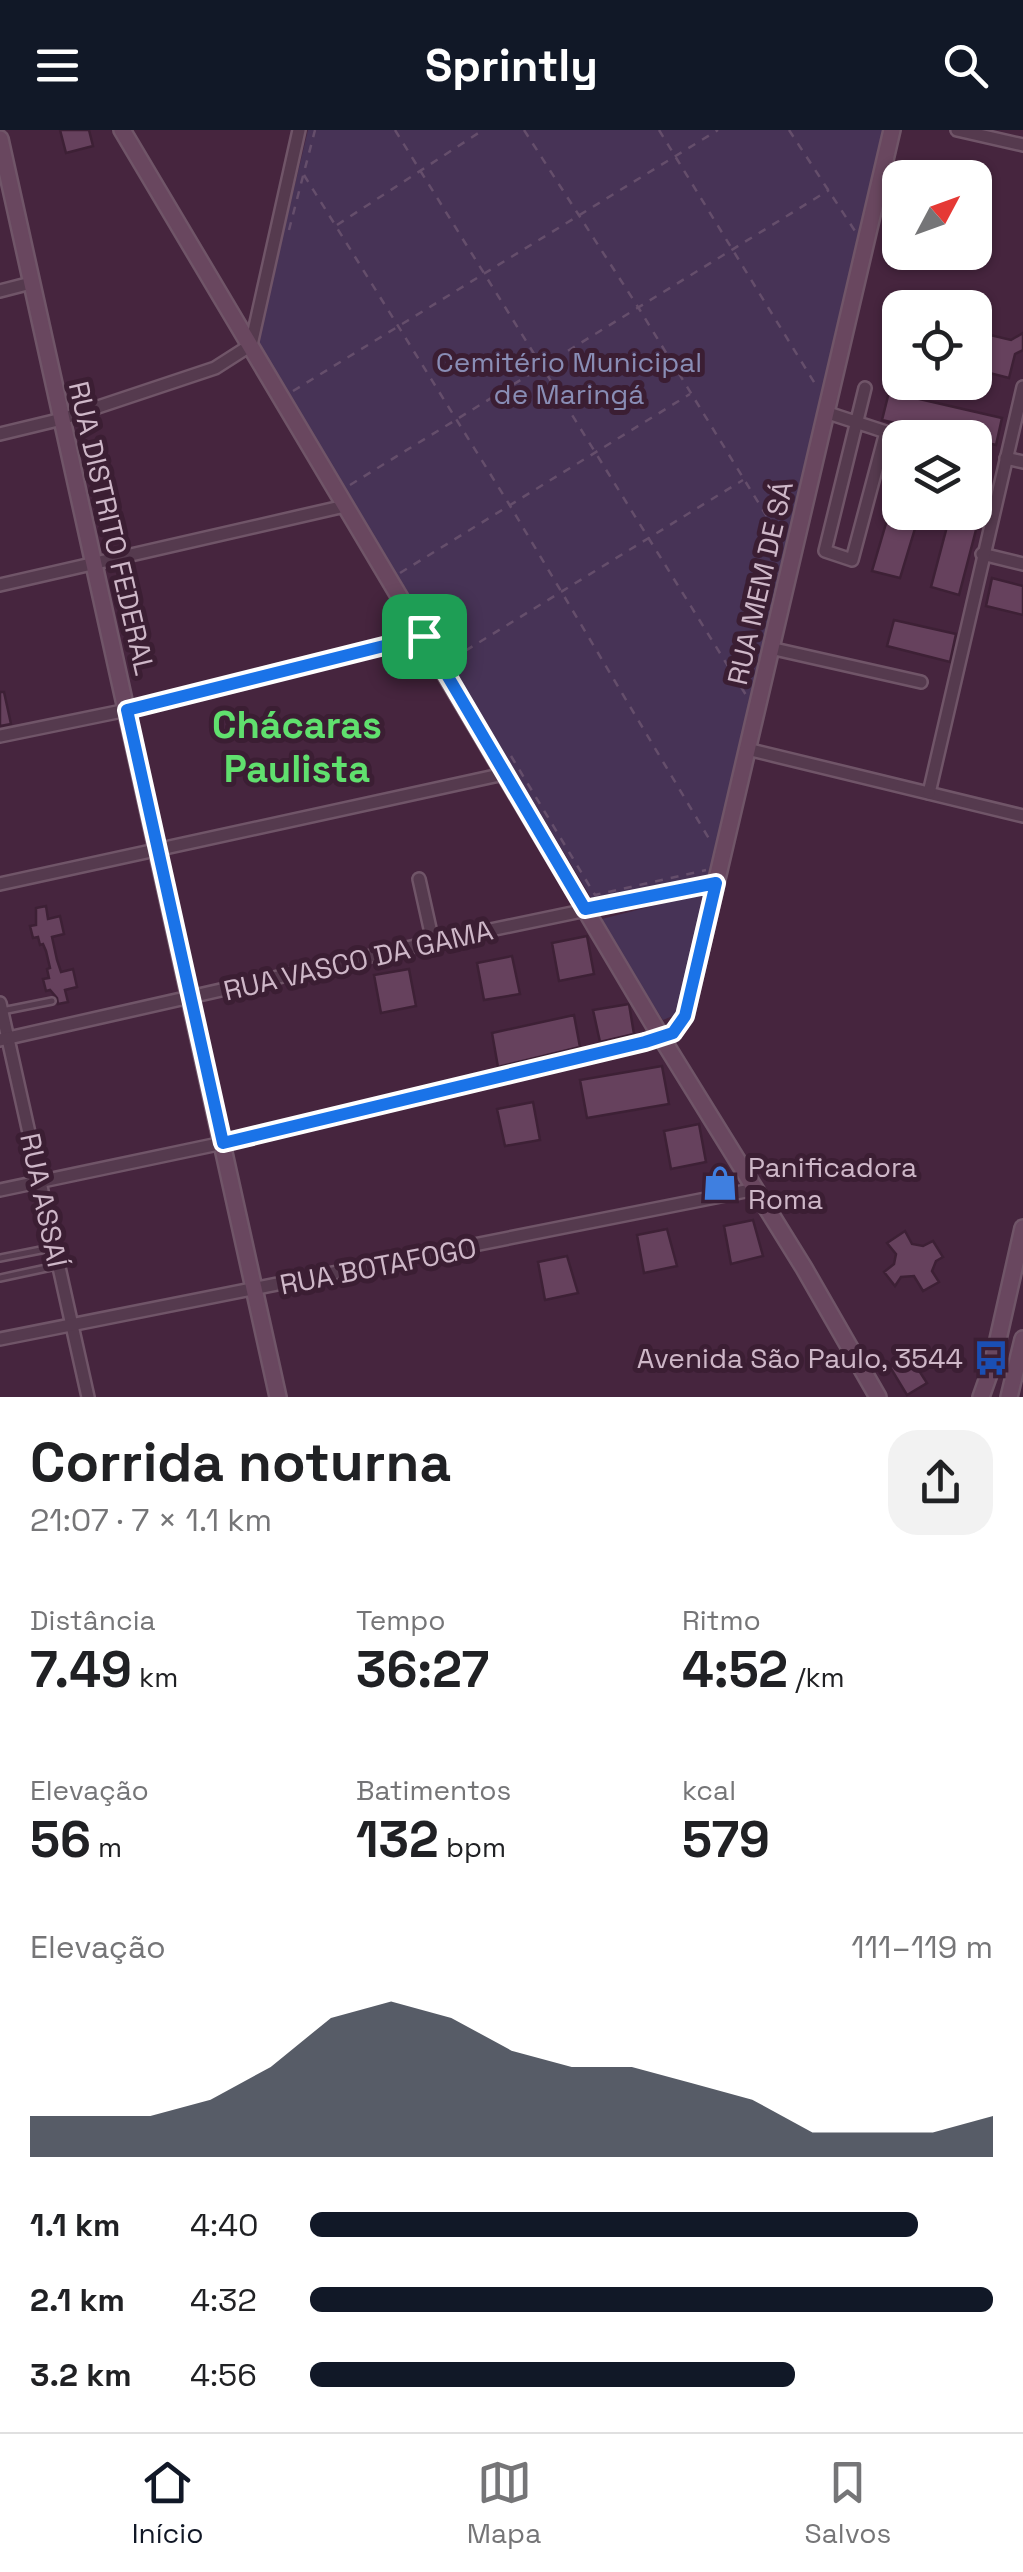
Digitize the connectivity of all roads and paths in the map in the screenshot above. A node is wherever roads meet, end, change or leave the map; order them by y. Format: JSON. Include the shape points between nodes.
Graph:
{"nodes":[{"id":1,"x":122,"y":130,"type":"edge"},
{"id":2,"x":299,"y":130,"type":"edge"},
{"id":3,"x":315,"y":130,"type":"edge"},
{"id":4,"x":396,"y":130,"type":"edge"},
{"id":5,"x":483,"y":130,"type":"edge"},
{"id":6,"x":524,"y":130,"type":"edge"},
{"id":7,"x":659,"y":130,"type":"edge"},
{"id":8,"x":718,"y":130,"type":"edge"},
{"id":9,"x":789,"y":130,"type":"edge"},
{"id":10,"x":892,"y":130,"type":"edge"},
{"id":11,"x":957,"y":130,"type":"edge"},
{"id":12,"x":0,"y":140,"type":"edge"},
{"id":13,"x":1023,"y":145,"type":"edge"},
{"id":14,"x":676,"y":156,"type":"junction"},
{"id":15,"x":420,"y":170,"type":"junction"},
{"id":16,"x":303,"y":174,"type":"junction"},
{"id":17,"x":828,"y":190,"type":"junction"},
{"id":18,"x":579,"y":214,"type":"junction"},
{"id":19,"x":859,"y":215,"type":"dead end"},
{"id":20,"x":336,"y":226,"type":"junction"},
{"id":21,"x":290,"y":230,"type":"dead end"},
{"id":22,"x":732,"y":249,"type":"junction"},
{"id":23,"x":484,"y":272,"type":"junction"},
{"id":24,"x":31,"y":284,"type":"junction"},
{"id":25,"x":0,"y":290,"type":"edge"},
{"id":26,"x":638,"y":306,"type":"junction"},
{"id":27,"x":399,"y":325,"type":"junction"},
{"id":28,"x":250,"y":345,"type":"junction"},
{"id":29,"x":542,"y":365,"type":"junction"},
{"id":30,"x":822,"y":370,"type":"dead end"},
{"id":31,"x":864,"y":388,"type":"dead end"},
{"id":32,"x":1023,"y":388,"type":"edge"},
{"id":33,"x":292,"y":392,"type":"dead end"},
{"id":34,"x":692,"y":393,"type":"junction"},
{"id":35,"x":825,"y":412,"type":"junction"},
{"id":36,"x":62,"y":419,"type":"junction"},
{"id":37,"x":456,"y":419,"type":"junction"},
{"id":38,"x":856,"y":422,"type":"junction"},
{"id":39,"x":0,"y":434,"type":"edge"},
{"id":40,"x":596,"y":450,"type":"junction"},
{"id":41,"x":1006,"y":458,"type":"junction"},
{"id":42,"x":1023,"y":462,"type":"edge"},
{"id":43,"x":744,"y":479,"type":"junction"},
{"id":44,"x":349,"y":486,"type":"dead end"},
{"id":45,"x":509,"y":504,"type":"junction"},
{"id":46,"x":346,"y":506,"type":"junction"},
{"id":47,"x":787,"y":523,"type":"dead end"},
{"id":48,"x":649,"y":538,"type":"junction"},
{"id":49,"x":982,"y":554,"type":"junction"},
{"id":50,"x":1023,"y":564,"type":"edge"},
{"id":51,"x":94,"y":565,"type":"junction"},
{"id":52,"x":400,"y":573,"type":"dead end"},
{"id":53,"x":0,"y":585,"type":"edge"},
{"id":54,"x":561,"y":591,"type":"junction"},
{"id":55,"x":424,"y":636,"type":"junction"},
{"id":56,"x":770,"y":648,"type":"junction"},
{"id":57,"x":452,"y":659,"type":"dead end"},
{"id":58,"x":920,"y":682,"type":"dead end"},
{"id":59,"x":747,"y":696,"type":"dead end"},
{"id":60,"x":127,"y":710,"type":"junction"},
{"id":61,"x":0,"y":736,"type":"edge"},
{"id":62,"x":503,"y":743,"type":"dead end"},
{"id":63,"x":747,"y":749,"type":"junction"},
{"id":64,"x":504,"y":774,"type":"junction"},
{"id":65,"x":929,"y":793,"type":"junction"},
{"id":66,"x":1023,"y":816,"type":"edge"},
{"id":67,"x":715,"y":824,"type":"dead end"},
{"id":68,"x":158,"y":850,"type":"junction"},
{"id":69,"x":708,"y":857,"type":"dead end"},
{"id":70,"x":418,"y":879,"type":"dead end"},
{"id":71,"x":716,"y":883,"type":"junction"},
{"id":72,"x":0,"y":884,"type":"edge"},
{"id":73,"x":585,"y":909,"type":"junction"},
{"id":74,"x":433,"y":942,"type":"junction"},
{"id":75,"x":190,"y":999,"type":"junction"},
{"id":76,"x":52,"y":1001,"type":"dead end"},
{"id":77,"x":1,"y":1007,"type":"edge"},
{"id":78,"x":661,"y":1037,"type":"junction"},
{"id":79,"x":4,"y":1039,"type":"edge"},
{"id":80,"x":223,"y":1143,"type":"junction"},
{"id":81,"x":40,"y":1182,"type":"junction"},
{"id":82,"x":756,"y":1189,"type":"junction"},
{"id":83,"x":0,"y":1190,"type":"edge"},
{"id":84,"x":1023,"y":1228,"type":"edge"},
{"id":85,"x":54,"y":1248,"type":"junction"},
{"id":86,"x":0,"y":1258,"type":"edge"},
{"id":87,"x":58,"y":1266,"type":"junction"},
{"id":88,"x":0,"y":1278,"type":"edge"},
{"id":89,"x":255,"y":1290,"type":"junction"},
{"id":90,"x":72,"y":1324,"type":"junction"},
{"id":91,"x":0,"y":1339,"type":"edge"},
{"id":92,"x":1023,"y":1339,"type":"edge"},
{"id":93,"x":88,"y":1397,"type":"edge"},
{"id":94,"x":278,"y":1397,"type":"edge"},
{"id":95,"x":878,"y":1397,"type":"edge"},
{"id":96,"x":981,"y":1397,"type":"edge"},
{"id":97,"x":1009,"y":1397,"type":"edge"}],
"edges":[{"from":1,"to":28,"type":"street"},
{"from":2,"to":28,"type":"street"},
{"from":3,"to":16,"type":"path"},
{"from":4,"to":15,"type":"path"},
{"from":5,"to":15,"type":"path"},
{"from":6,"to":18,"type":"path"},
{"from":7,"to":14,"type":"path"},
{"from":8,"to":14,"type":"path"},
{"from":9,"to":17,"type":"path"},
{"from":10,"to":35,"type":"street","name":"RUA MEM DE SÁ"},
{"from":11,"to":13,"type":"street"},
{"from":12,"to":24,"type":"street","name":"RUA DISTRITO FEDERAL"},
{"from":14,"to":18,"type":"path"},
{"from":14,"to":22,"type":"path"},
{"from":15,"to":20,"type":"path"},
{"from":15,"to":23,"type":"path"},
{"from":16,"to":20,"type":"path"},
{"from":16,"to":21,"type":"path"},
{"from":17,"to":19,"type":"path","via":[[856,232]]},
{"from":17,"to":22,"type":"path"},
{"from":18,"to":23,"type":"path"},
{"from":18,"to":26,"type":"path"},
{"from":20,"to":27,"type":"path"},
{"from":22,"to":26,"type":"path"},
{"from":22,"to":30,"type":"path","via":[[818,388]]},
{"from":23,"to":27,"type":"path"},
{"from":23,"to":29,"type":"path"},
{"from":24,"to":25,"type":"street"},
{"from":24,"to":36,"type":"street","name":"RUA DISTRITO FEDERAL"},
{"from":26,"to":29,"type":"path"},
{"from":26,"to":34,"type":"path"},
{"from":27,"to":33,"type":"path"},
{"from":27,"to":37,"type":"path"},
{"from":28,"to":36,"type":"street","via":[[215,368]]},
{"from":28,"to":46,"type":"street"},
{"from":29,"to":37,"type":"path"},
{"from":29,"to":40,"type":"path"},
{"from":31,"to":38,"type":"street"},
{"from":32,"to":41,"type":"street"},
{"from":34,"to":40,"type":"path"},
{"from":34,"to":43,"type":"path"},
{"from":35,"to":38,"type":"street"},
{"from":35,"to":56,"type":"street","name":"RUA MEM DE SÁ"},
{"from":36,"to":39,"type":"street"},
{"from":36,"to":51,"type":"street","name":"RUA DISTRITO FEDERAL"},
{"from":37,"to":44,"type":"path"},
{"from":37,"to":45,"type":"path"},
{"from":38,"to":38,"type":"street","via":[[825,552],[852,560],[886,432]]},
{"from":40,"to":45,"type":"path"},
{"from":40,"to":48,"type":"path"},
{"from":41,"to":42,"type":"street"},
{"from":41,"to":49,"type":"street"},
{"from":43,"to":47,"type":"path","via":[[782,542]]},
{"from":43,"to":48,"type":"path"},
{"from":45,"to":52,"type":"path"},
{"from":45,"to":54,"type":"path"},
{"from":46,"to":51,"type":"street"},
{"from":46,"to":55,"type":"street"},
{"from":48,"to":54,"type":"path"},
{"from":48,"to":59,"type":"path"},
{"from":49,"to":50,"type":"street"},
{"from":49,"to":65,"type":"street"},
{"from":51,"to":53,"type":"street"},
{"from":51,"to":60,"type":"street","name":"RUA DISTRITO FEDERAL"},
{"from":54,"to":57,"type":"path"},
{"from":54,"to":67,"type":"path","via":[[711,842]]},
{"from":55,"to":60,"type":"street"},
{"from":55,"to":64,"type":"street"},
{"from":56,"to":58,"type":"street"},
{"from":56,"to":63,"type":"street","name":"RUA MEM DE SÁ"},
{"from":60,"to":61,"type":"street"},
{"from":60,"to":68,"type":"street","name":"RUA DISTRITO FEDERAL"},
{"from":62,"to":69,"type":"path","via":[[594,895],[706,872]]},
{"from":63,"to":65,"type":"street"},
{"from":63,"to":71,"type":"street","name":"RUA MEM DE SÁ"},
{"from":64,"to":68,"type":"street"},
{"from":64,"to":73,"type":"street"},
{"from":65,"to":66,"type":"street"},
{"from":68,"to":72,"type":"street"},
{"from":68,"to":75,"type":"street","name":"RUA DISTRITO FEDERAL"},
{"from":70,"to":74,"type":"street"},
{"from":71,"to":73,"type":"street","name":"RUA VASCO DA GAMA"},
{"from":71,"to":78,"type":"street","name":"RUA MEM DE SÁ","via":[[685,1016]]},
{"from":73,"to":74,"type":"street","name":"RUA VASCO DA GAMA"},
{"from":73,"to":78,"type":"street"},
{"from":74,"to":75,"type":"street","name":"RUA VASCO DA GAMA"},
{"from":75,"to":79,"type":"street","name":"RUA VASCO DA GAMA"},
{"from":75,"to":80,"type":"street","name":"RUA DISTRITO FEDERAL"},
{"from":76,"to":77,"type":"lane"},
{"from":77,"to":79,"type":"street","name":"RUA ASSAÍ"},
{"from":78,"to":80,"type":"street"},
{"from":78,"to":82,"type":"street"},
{"from":79,"to":81,"type":"street","name":"RUA ASSAÍ"},
{"from":80,"to":81,"type":"street"},
{"from":80,"to":89,"type":"street","name":"RUA DISTRITO FEDERAL"},
{"from":81,"to":83,"type":"street"},
{"from":81,"to":85,"type":"street","name":"RUA ASSAÍ"},
{"from":82,"to":89,"type":"street","name":"RUA BOTAFOGO"},
{"from":82,"to":95,"type":"street"},
{"from":84,"to":96,"type":"street"},
{"from":85,"to":86,"type":"lane"},
{"from":85,"to":87,"type":"street","name":"RUA ASSAÍ"},
{"from":87,"to":88,"type":"lane"},
{"from":87,"to":90,"type":"street","name":"RUA ASSAÍ"},
{"from":89,"to":90,"type":"street","name":"RUA BOTAFOGO"},
{"from":89,"to":94,"type":"street","name":"RUA DISTRITO FEDERAL"},
{"from":90,"to":91,"type":"street","name":"RUA BOTAFOGO"},
{"from":90,"to":93,"type":"street","name":"RUA ASSAÍ"},
{"from":92,"to":97,"type":"street"}]}
